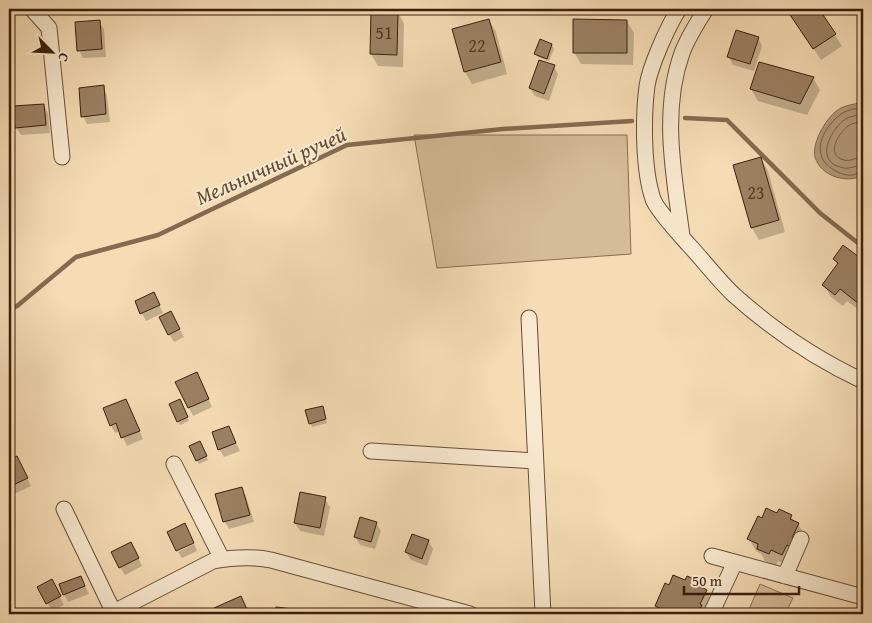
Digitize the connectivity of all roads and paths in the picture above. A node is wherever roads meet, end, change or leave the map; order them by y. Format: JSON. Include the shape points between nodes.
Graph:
{"nodes":[{"id":1,"x":32,"y":9,"type":"edge"},
{"id":2,"x":679,"y":9,"type":"edge"},
{"id":3,"x":706,"y":9,"type":"edge"},
{"id":4,"x":62,"y":157,"type":"dead end"},
{"id":5,"x":682,"y":238,"type":"junction"},
{"id":6,"x":529,"y":318,"type":"dead end"},
{"id":7,"x":863,"y":382,"type":"edge"},
{"id":8,"x":371,"y":451,"type":"dead end"},
{"id":9,"x":535,"y":461,"type":"junction"},
{"id":10,"x":174,"y":464,"type":"dead end"},
{"id":11,"x":64,"y":509,"type":"dead end"},
{"id":12,"x":801,"y":539,"type":"dead end"},
{"id":13,"x":712,"y":556,"type":"dead end"},
{"id":14,"x":222,"y":559,"type":"junction"},
{"id":15,"x":735,"y":562,"type":"junction"},
{"id":16,"x":784,"y":576,"type":"junction"},
{"id":17,"x":863,"y":597,"type":"edge"},
{"id":18,"x":112,"y":613,"type":"edge"},
{"id":19,"x":459,"y":613,"type":"edge"},
{"id":20,"x":543,"y":614,"type":"edge"},
{"id":21,"x":711,"y":614,"type":"edge"}],
"edges":[{"from":1,"to":4,"type":"street","via":[[49,28]]},
{"from":2,"to":5,"type":"street","via":[[648,85],[645,127],[653,201]]},
{"from":3,"to":5,"type":"street","via":[[682,53],[671,107],[671,147]]},
{"from":5,"to":7,"type":"street","via":[[733,294],[779,333]]},
{"from":6,"to":9,"type":"street"},
{"from":8,"to":9,"type":"street"},
{"from":9,"to":20,"type":"street"},
{"from":10,"to":14,"type":"street"},
{"from":11,"to":18,"type":"street"},
{"from":12,"to":16,"type":"street"},
{"from":13,"to":15,"type":"street"},
{"from":14,"to":18,"type":"street"},
{"from":14,"to":19,"type":"street","via":[[251,556],[271,560]]},
{"from":15,"to":16,"type":"street"},
{"from":15,"to":21,"type":"street"},
{"from":16,"to":17,"type":"street"}]}
